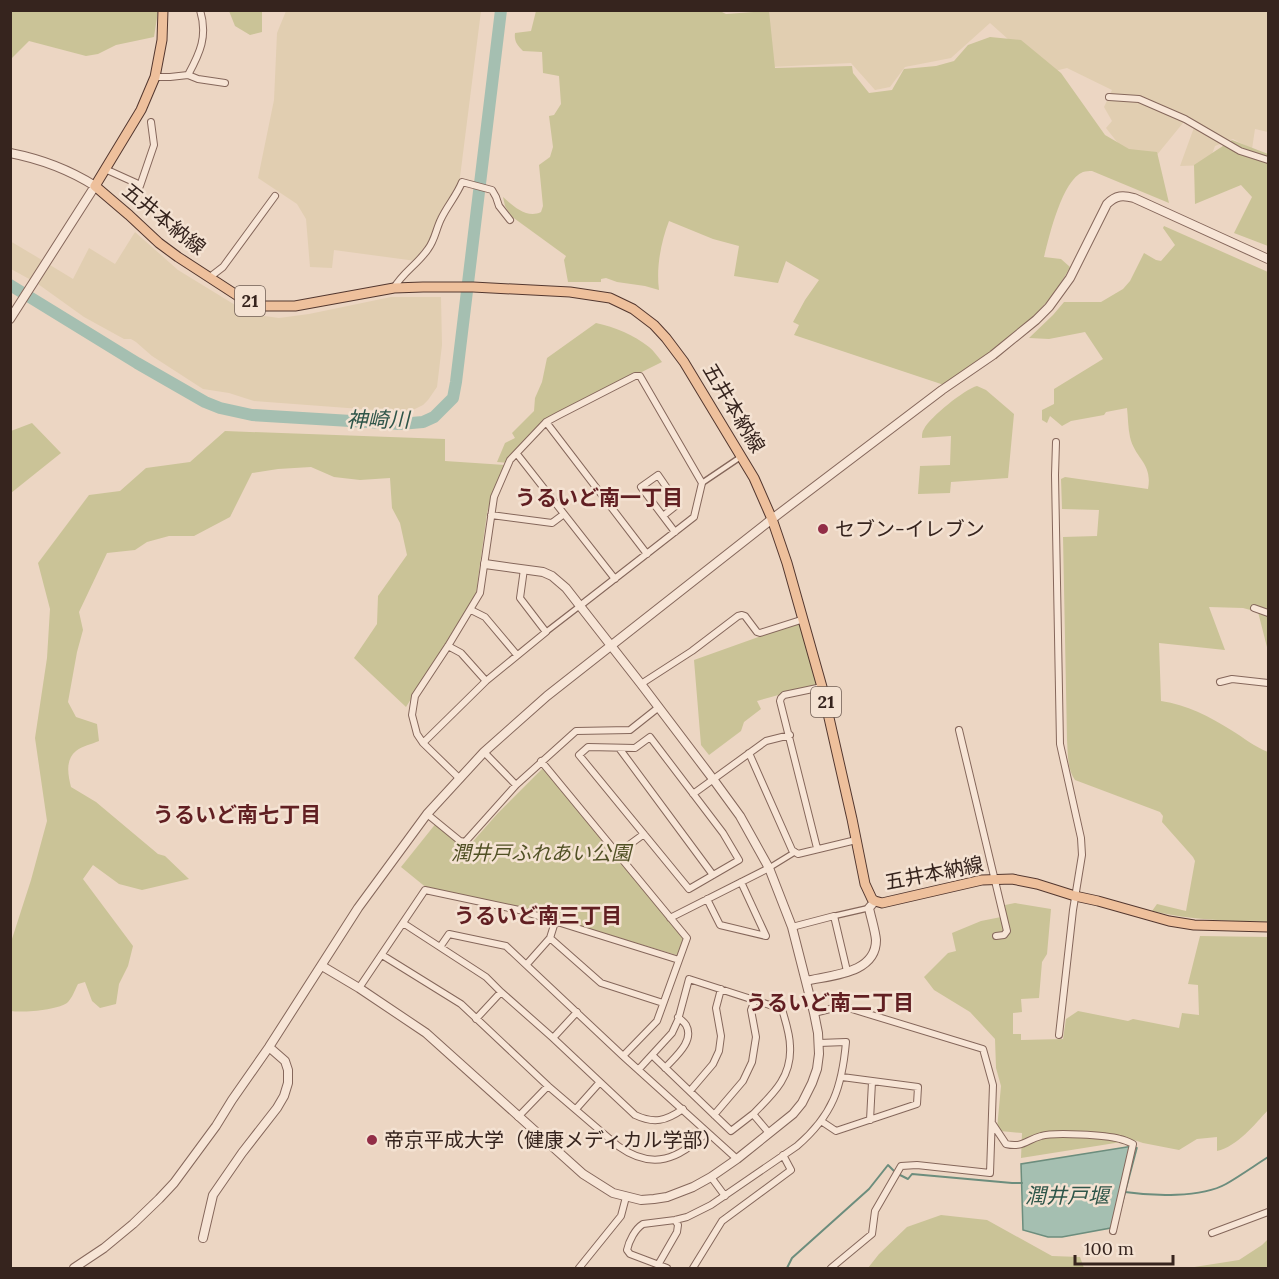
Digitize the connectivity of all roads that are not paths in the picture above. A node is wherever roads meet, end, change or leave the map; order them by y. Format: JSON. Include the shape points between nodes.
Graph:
{"nodes":[{"id":1,"x":163,"y":10,"type":"edge"},
{"id":2,"x":200,"y":10,"type":"edge"},
{"id":3,"x":188,"y":75,"type":"junction"},
{"id":4,"x":155,"y":77,"type":"junction"},
{"id":5,"x":225,"y":83,"type":"dead end"},
{"id":6,"x":1109,"y":97,"type":"dead end"},
{"id":7,"x":151,"y":122,"type":"dead end"},
{"id":8,"x":10,"y":153,"type":"edge"},
{"id":9,"x":1269,"y":160,"type":"edge"},
{"id":10,"x":105,"y":169,"type":"junction"},
{"id":11,"x":95,"y":186,"type":"junction"},
{"id":12,"x":274,"y":196,"type":"dead end"},
{"id":13,"x":510,"y":220,"type":"dead end"},
{"id":14,"x":1269,"y":260,"type":"edge"},
{"id":15,"x":210,"y":277,"type":"junction"},
{"id":16,"x":394,"y":288,"type":"junction"},
{"id":17,"x":10,"y":319,"type":"edge"},
{"id":18,"x":546,"y":422,"type":"junction"},
{"id":19,"x":1056,"y":442,"type":"dead end"},
{"id":20,"x":517,"y":454,"type":"junction"},
{"id":21,"x":742,"y":456,"type":"junction"},
{"id":22,"x":702,"y":483,"type":"junction"},
{"id":23,"x":564,"y":514,"type":"junction"},
{"id":24,"x":491,"y":515,"type":"junction"},
{"id":25,"x":663,"y":516,"type":"junction"},
{"id":26,"x":772,"y":519,"type":"junction"},
{"id":27,"x":675,"y":532,"type":"junction"},
{"id":28,"x":647,"y":554,"type":"junction"},
{"id":29,"x":485,"y":564,"type":"junction"},
{"id":30,"x":524,"y":569,"type":"junction"},
{"id":31,"x":615,"y":579,"type":"junction"},
{"id":32,"x":581,"y":605,"type":"junction"},
{"id":33,"x":1254,"y":608,"type":"dead end"},
{"id":34,"x":471,"y":610,"type":"junction"},
{"id":35,"x":1269,"y":613,"type":"edge"},
{"id":36,"x":804,"y":619,"type":"junction"},
{"id":37,"x":546,"y":632,"type":"junction"},
{"id":38,"x":448,"y":646,"type":"junction"},
{"id":39,"x":611,"y":646,"type":"junction"},
{"id":40,"x":517,"y":655,"type":"junction"},
{"id":41,"x":486,"y":681,"type":"junction"},
{"id":42,"x":1220,"y":682,"type":"dead end"},
{"id":43,"x":1269,"y":683,"type":"edge"},
{"id":44,"x":641,"y":684,"type":"junction"},
{"id":45,"x":822,"y":687,"type":"junction"},
{"id":46,"x":659,"y":707,"type":"junction"},
{"id":47,"x":959,"y":730,"type":"dead end"},
{"id":48,"x":790,"y":735,"type":"junction"},
{"id":49,"x":423,"y":743,"type":"junction"},
{"id":50,"x":619,"y":748,"type":"junction"},
{"id":51,"x":484,"y":752,"type":"junction"},
{"id":52,"x":749,"y":753,"type":"junction"},
{"id":53,"x":541,"y":761,"type":"junction"},
{"id":54,"x":460,"y":779,"type":"junction"},
{"id":55,"x":713,"y":779,"type":"junction"},
{"id":56,"x":516,"y":785,"type":"junction"},
{"id":57,"x":693,"y":794,"type":"junction"},
{"id":58,"x":428,"y":814,"type":"junction"},
{"id":59,"x":644,"y":834,"type":"junction"},
{"id":60,"x":856,"y":840,"type":"junction"},
{"id":61,"x":817,"y":848,"type":"junction"},
{"id":62,"x":795,"y":852,"type":"junction"},
{"id":63,"x":618,"y":854,"type":"junction"},
{"id":64,"x":769,"y":868,"type":"junction"},
{"id":65,"x":713,"y":875,"type":"junction"},
{"id":66,"x":995,"y":879,"type":"junction"},
{"id":67,"x":741,"y":882,"type":"junction"},
{"id":68,"x":1075,"y":896,"type":"junction"},
{"id":69,"x":707,"y":899,"type":"junction"},
{"id":70,"x":872,"y":904,"type":"junction"},
{"id":71,"x":834,"y":916,"type":"junction"},
{"id":72,"x":670,"y":918,"type":"junction"},
{"id":73,"x":555,"y":922,"type":"junction"},
{"id":74,"x":403,"y":923,"type":"junction"},
{"id":75,"x":792,"y":927,"type":"junction"},
{"id":76,"x":1269,"y":927,"type":"edge"},
{"id":77,"x":996,"y":936,"type":"dead end"},
{"id":78,"x":550,"y":938,"type":"junction"},
{"id":79,"x":440,"y":947,"type":"junction"},
{"id":80,"x":382,"y":955,"type":"junction"},
{"id":81,"x":679,"y":960,"type":"junction"},
{"id":82,"x":527,"y":964,"type":"junction"},
{"id":83,"x":322,"y":966,"type":"junction"},
{"id":84,"x":847,"y":971,"type":"junction"},
{"id":85,"x":806,"y":981,"type":"junction"},
{"id":86,"x":359,"y":988,"type":"junction"},
{"id":87,"x":721,"y":989,"type":"junction"},
{"id":88,"x":501,"y":992,"type":"junction"},
{"id":89,"x":755,"y":1000,"type":"junction"},
{"id":90,"x":663,"y":1003,"type":"junction"},
{"id":91,"x":577,"y":1012,"type":"junction"},
{"id":92,"x":814,"y":1013,"type":"junction"},
{"id":93,"x":678,"y":1017,"type":"junction"},
{"id":94,"x":476,"y":1019,"type":"junction"},
{"id":95,"x":1059,"y":1035,"type":"dead end"},
{"id":96,"x":553,"y":1038,"type":"junction"},
{"id":97,"x":819,"y":1043,"type":"junction"},
{"id":98,"x":269,"y":1047,"type":"junction"},
{"id":99,"x":652,"y":1055,"type":"junction"},
{"id":100,"x":623,"y":1056,"type":"junction"},
{"id":101,"x":665,"y":1068,"type":"junction"},
{"id":102,"x":639,"y":1070,"type":"junction"},
{"id":103,"x":842,"y":1077,"type":"junction"},
{"id":104,"x":600,"y":1082,"type":"junction"},
{"id":105,"x":872,"y":1082,"type":"junction"},
{"id":106,"x":548,"y":1086,"type":"junction"},
{"id":107,"x":690,"y":1091,"type":"junction"},
{"id":108,"x":683,"y":1109,"type":"junction"},
{"id":109,"x":576,"y":1110,"type":"junction"},
{"id":110,"x":753,"y":1114,"type":"junction"},
{"id":111,"x":714,"y":1115,"type":"junction"},
{"id":112,"x":518,"y":1117,"type":"junction"},
{"id":113,"x":870,"y":1120,"type":"junction"},
{"id":114,"x":822,"y":1121,"type":"junction"},
{"id":115,"x":992,"y":1122,"type":"junction"},
{"id":116,"x":707,"y":1132,"type":"junction"},
{"id":117,"x":769,"y":1133,"type":"junction"},
{"id":118,"x":783,"y":1155,"type":"junction"},
{"id":119,"x":737,"y":1159,"type":"junction"},
{"id":120,"x":711,"y":1177,"type":"junction"},
{"id":121,"x":725,"y":1196,"type":"junction"},
{"id":122,"x":626,"y":1197,"type":"junction"},
{"id":123,"x":1269,"y":1212,"type":"edge"},
{"id":124,"x":675,"y":1220,"type":"junction"},
{"id":125,"x":1113,"y":1231,"type":"dead end"},
{"id":126,"x":1212,"y":1233,"type":"dead end"},
{"id":127,"x":203,"y":1238,"type":"dead end"},
{"id":128,"x":658,"y":1265,"type":"junction"},
{"id":129,"x":74,"y":1269,"type":"edge"},
{"id":130,"x":579,"y":1269,"type":"edge"},
{"id":131,"x":667,"y":1269,"type":"edge"},
{"id":132,"x":693,"y":1269,"type":"edge"},
{"id":133,"x":831,"y":1269,"type":"edge"}],
"edges":[{"from":1,"to":4,"type":"main road","name":"五井本納線"},
{"from":2,"to":3,"type":"street","via":[[201,46]]},
{"from":3,"to":4,"type":"street"},
{"from":3,"to":5,"type":"street"},
{"from":4,"to":10,"type":"main road","name":"五井本納線","via":[[141,110]]},
{"from":6,"to":9,"type":"street","via":[[1139,99],[1240,151]]},
{"from":7,"to":10,"type":"street","via":[[154,145],[140,186]]},
{"from":8,"to":11,"type":"street","via":[[59,166]]},
{"from":10,"to":11,"type":"main road","name":"五井本納線"},
{"from":11,"to":15,"type":"main road","name":"五井本納線","number":"21","via":[[159,243]]},
{"from":11,"to":17,"type":"street"},
{"from":12,"to":15,"type":"street","via":[[223,267]]},
{"from":13,"to":16,"type":"street","via":[[492,190],[462,182],[440,220],[430,248]]},
{"from":14,"to":26,"type":"street","via":[[1134,198],[1112,199],[1079,263],[1049,308],[993,355]]},
{"from":15,"to":16,"type":"main road","name":"五井本納線","number":"21","via":[[238,296],[273,307]]},
{"from":16,"to":21,"type":"main road","name":"五井本納線","number":"21","via":[[473,287],[583,293],[610,298],[633,309],[654,325],[678,353]]},
{"from":18,"to":20,"type":"street"},
{"from":18,"to":22,"type":"street","via":[[640,376]]},
{"from":18,"to":28,"type":"street"},
{"from":19,"to":68,"type":"street","via":[[1060,744],[1082,855]]},
{"from":20,"to":23,"type":"street"},
{"from":20,"to":24,"type":"street","via":[[510,460]]},
{"from":21,"to":22,"type":"street"},
{"from":21,"to":26,"type":"main road","name":"五井本納線","number":"21"},
{"from":22,"to":27,"type":"street","via":[[694,517]]},
{"from":23,"to":24,"type":"street","via":[[552,524]]},
{"from":23,"to":31,"type":"street"},
{"from":24,"to":29,"type":"street"},
{"from":25,"to":25,"type":"street","via":[[641,488],[658,475],[678,504]]},
{"from":25,"to":27,"type":"street"},
{"from":26,"to":36,"type":"main road","name":"五井本納線","number":"21"},
{"from":26,"to":39,"type":"street"},
{"from":27,"to":28,"type":"street"},
{"from":28,"to":31,"type":"street"},
{"from":29,"to":30,"type":"street"},
{"from":29,"to":34,"type":"street","via":[[480,593]]},
{"from":30,"to":32,"type":"street","via":[[552,576]]},
{"from":30,"to":37,"type":"street","via":[[520,598]]},
{"from":31,"to":32,"type":"street"},
{"from":32,"to":37,"type":"street"},
{"from":32,"to":39,"type":"street"},
{"from":33,"to":35,"type":"street"},
{"from":34,"to":38,"type":"street"},
{"from":34,"to":40,"type":"street","via":[[485,617]]},
{"from":36,"to":44,"type":"street","via":[[760,633],[745,616],[738,616]]},
{"from":36,"to":45,"type":"main road","name":"五井本納線","number":"21"},
{"from":37,"to":40,"type":"street"},
{"from":38,"to":41,"type":"street","via":[[461,653]]},
{"from":38,"to":49,"type":"street","via":[[415,696],[412,715]]},
{"from":39,"to":44,"type":"street"},
{"from":39,"to":51,"type":"street","via":[[546,696]]},
{"from":40,"to":41,"type":"street"},
{"from":41,"to":49,"type":"street"},
{"from":42,"to":43,"type":"street","via":[[1232,679]]},
{"from":44,"to":46,"type":"street"},
{"from":45,"to":48,"type":"street","via":[[781,698]]},
{"from":45,"to":60,"type":"main road","name":"五井本納線","number":"21"},
{"from":46,"to":53,"type":"street","via":[[630,730],[576,731]]},
{"from":46,"to":55,"type":"street"},
{"from":47,"to":66,"type":"street"},
{"from":48,"to":52,"type":"street","via":[[766,741]]},
{"from":48,"to":61,"type":"street"},
{"from":49,"to":54,"type":"street"},
{"from":50,"to":57,"type":"street","via":[[634,748],[650,737]]},
{"from":50,"to":59,"type":"street","via":[[588,747],[579,755]]},
{"from":50,"to":65,"type":"street"},
{"from":51,"to":54,"type":"street"},
{"from":51,"to":56,"type":"street"},
{"from":52,"to":55,"type":"street"},
{"from":52,"to":62,"type":"street"},
{"from":53,"to":56,"type":"street"},
{"from":53,"to":63,"type":"street"},
{"from":54,"to":58,"type":"street"},
{"from":55,"to":57,"type":"street"},
{"from":55,"to":64,"type":"street","via":[[740,816]]},
{"from":56,"to":58,"type":"street","via":[[465,842]]},
{"from":57,"to":65,"type":"street","via":[[740,860]]},
{"from":58,"to":83,"type":"street","via":[[358,908]]},
{"from":59,"to":63,"type":"street"},
{"from":59,"to":65,"type":"street","via":[[688,889]]},
{"from":60,"to":61,"type":"street"},
{"from":60,"to":70,"type":"main road","name":"五井本納線","number":"21"},
{"from":61,"to":62,"type":"street"},
{"from":62,"to":64,"type":"street"},
{"from":63,"to":72,"type":"street"},
{"from":64,"to":67,"type":"street"},
{"from":64,"to":75,"type":"street"},
{"from":66,"to":68,"type":"main road","name":"五井本納線","via":[[1025,881]]},
{"from":66,"to":70,"type":"main road","name":"五井本納線"},
{"from":66,"to":77,"type":"street","via":[[1007,931]]},
{"from":67,"to":69,"type":"street"},
{"from":67,"to":69,"type":"street","via":[[766,936],[720,925]]},
{"from":68,"to":76,"type":"main road","name":"五井本納線","via":[[1181,923]]},
{"from":68,"to":95,"type":"street"},
{"from":69,"to":72,"type":"street"},
{"from":70,"to":71,"type":"street"},
{"from":70,"to":84,"type":"street","via":[[874,950],[867,963]]},
{"from":71,"to":75,"type":"street"},
{"from":71,"to":84,"type":"street"},
{"from":72,"to":81,"type":"street","via":[[687,938]]},
{"from":73,"to":74,"type":"street","via":[[519,910],[425,891]]},
{"from":73,"to":78,"type":"street"},
{"from":73,"to":81,"type":"street"},
{"from":74,"to":79,"type":"street"},
{"from":74,"to":80,"type":"street"},
{"from":75,"to":85,"type":"street"},
{"from":78,"to":82,"type":"street"},
{"from":78,"to":90,"type":"street","via":[[601,983]]},
{"from":79,"to":82,"type":"street","via":[[449,934],[506,946]]},
{"from":79,"to":88,"type":"street","via":[[486,977]]},
{"from":80,"to":86,"type":"street"},
{"from":80,"to":94,"type":"street","via":[[461,1004]]},
{"from":81,"to":90,"type":"street"},
{"from":82,"to":91,"type":"street"},
{"from":83,"to":86,"type":"street"},
{"from":83,"to":98,"type":"street"},
{"from":84,"to":85,"type":"street"},
{"from":85,"to":92,"type":"street"},
{"from":86,"to":112,"type":"street","via":[[426,1033]]},
{"from":87,"to":89,"type":"street"},
{"from":87,"to":93,"type":"street","via":[[689,979]]},
{"from":87,"to":107,"type":"street","via":[[716,1008],[721,1036],[719,1051],[714,1064]]},
{"from":88,"to":94,"type":"street"},
{"from":88,"to":96,"type":"street"},
{"from":89,"to":110,"type":"street","via":[[782,1009],[790,1045],[788,1067],[778,1088]]},
{"from":89,"to":111,"type":"street","via":[[751,1010],[756,1037],[752,1062],[744,1081]]},
{"from":90,"to":100,"type":"street","via":[[657,1021]]},
{"from":91,"to":96,"type":"street"},
{"from":91,"to":100,"type":"street"},
{"from":92,"to":97,"type":"street"},
{"from":92,"to":115,"type":"street","via":[[842,1006],[983,1049],[993,1085]]},
{"from":93,"to":99,"type":"street","via":[[672,1033]]},
{"from":93,"to":101,"type":"street","via":[[689,1036]]},
{"from":94,"to":106,"type":"street"},
{"from":96,"to":104,"type":"street"},
{"from":97,"to":103,"type":"street","via":[[846,1042]]},
{"from":97,"to":117,"type":"street","via":[[817,1069],[808,1093],[793,1114]]},
{"from":98,"to":127,"type":"street","via":[[285,1061],[288,1070],[284,1096],[213,1195]]},
{"from":98,"to":129,"type":"street","via":[[174,1183],[133,1224]]},
{"from":99,"to":101,"type":"street"},
{"from":99,"to":102,"type":"street"},
{"from":100,"to":102,"type":"street"},
{"from":101,"to":107,"type":"street"},
{"from":102,"to":108,"type":"street"},
{"from":103,"to":105,"type":"street"},
{"from":103,"to":114,"type":"street"},
{"from":104,"to":108,"type":"street","via":[[643,1119],[664,1120]]},
{"from":104,"to":109,"type":"street"},
{"from":105,"to":113,"type":"street"},
{"from":105,"to":113,"type":"street","via":[[918,1087],[917,1104]]},
{"from":106,"to":109,"type":"street"},
{"from":106,"to":112,"type":"street"},
{"from":107,"to":111,"type":"street"},
{"from":108,"to":116,"type":"street"},
{"from":109,"to":116,"type":"street","via":[[624,1150],[646,1159],[681,1154]]},
{"from":110,"to":111,"type":"street","via":[[732,1131]]},
{"from":110,"to":117,"type":"street"},
{"from":112,"to":122,"type":"street","via":[[583,1174]]},
{"from":113,"to":114,"type":"street","via":[[836,1131]]},
{"from":114,"to":118,"type":"street"},
{"from":115,"to":125,"type":"street","via":[[1005,1144],[1014,1146],[1053,1134],[1111,1137],[1133,1144]]},
{"from":115,"to":133,"type":"street","via":[[990,1173],[901,1166],[875,1211],[872,1234]]},
{"from":116,"to":119,"type":"street"},
{"from":117,"to":119,"type":"street"},
{"from":118,"to":121,"type":"street"},
{"from":118,"to":132,"type":"street","via":[[791,1170],[722,1221]]},
{"from":119,"to":120,"type":"street"},
{"from":120,"to":121,"type":"street"},
{"from":120,"to":122,"type":"street","via":[[667,1197]]},
{"from":121,"to":124,"type":"street"},
{"from":122,"to":130,"type":"street","via":[[621,1216]]},
{"from":123,"to":126,"type":"street"},
{"from":124,"to":128,"type":"street","via":[[677,1232]]},
{"from":124,"to":128,"type":"street","via":[[639,1226],[628,1245],[630,1254]]},
{"from":128,"to":131,"type":"street"}]}
